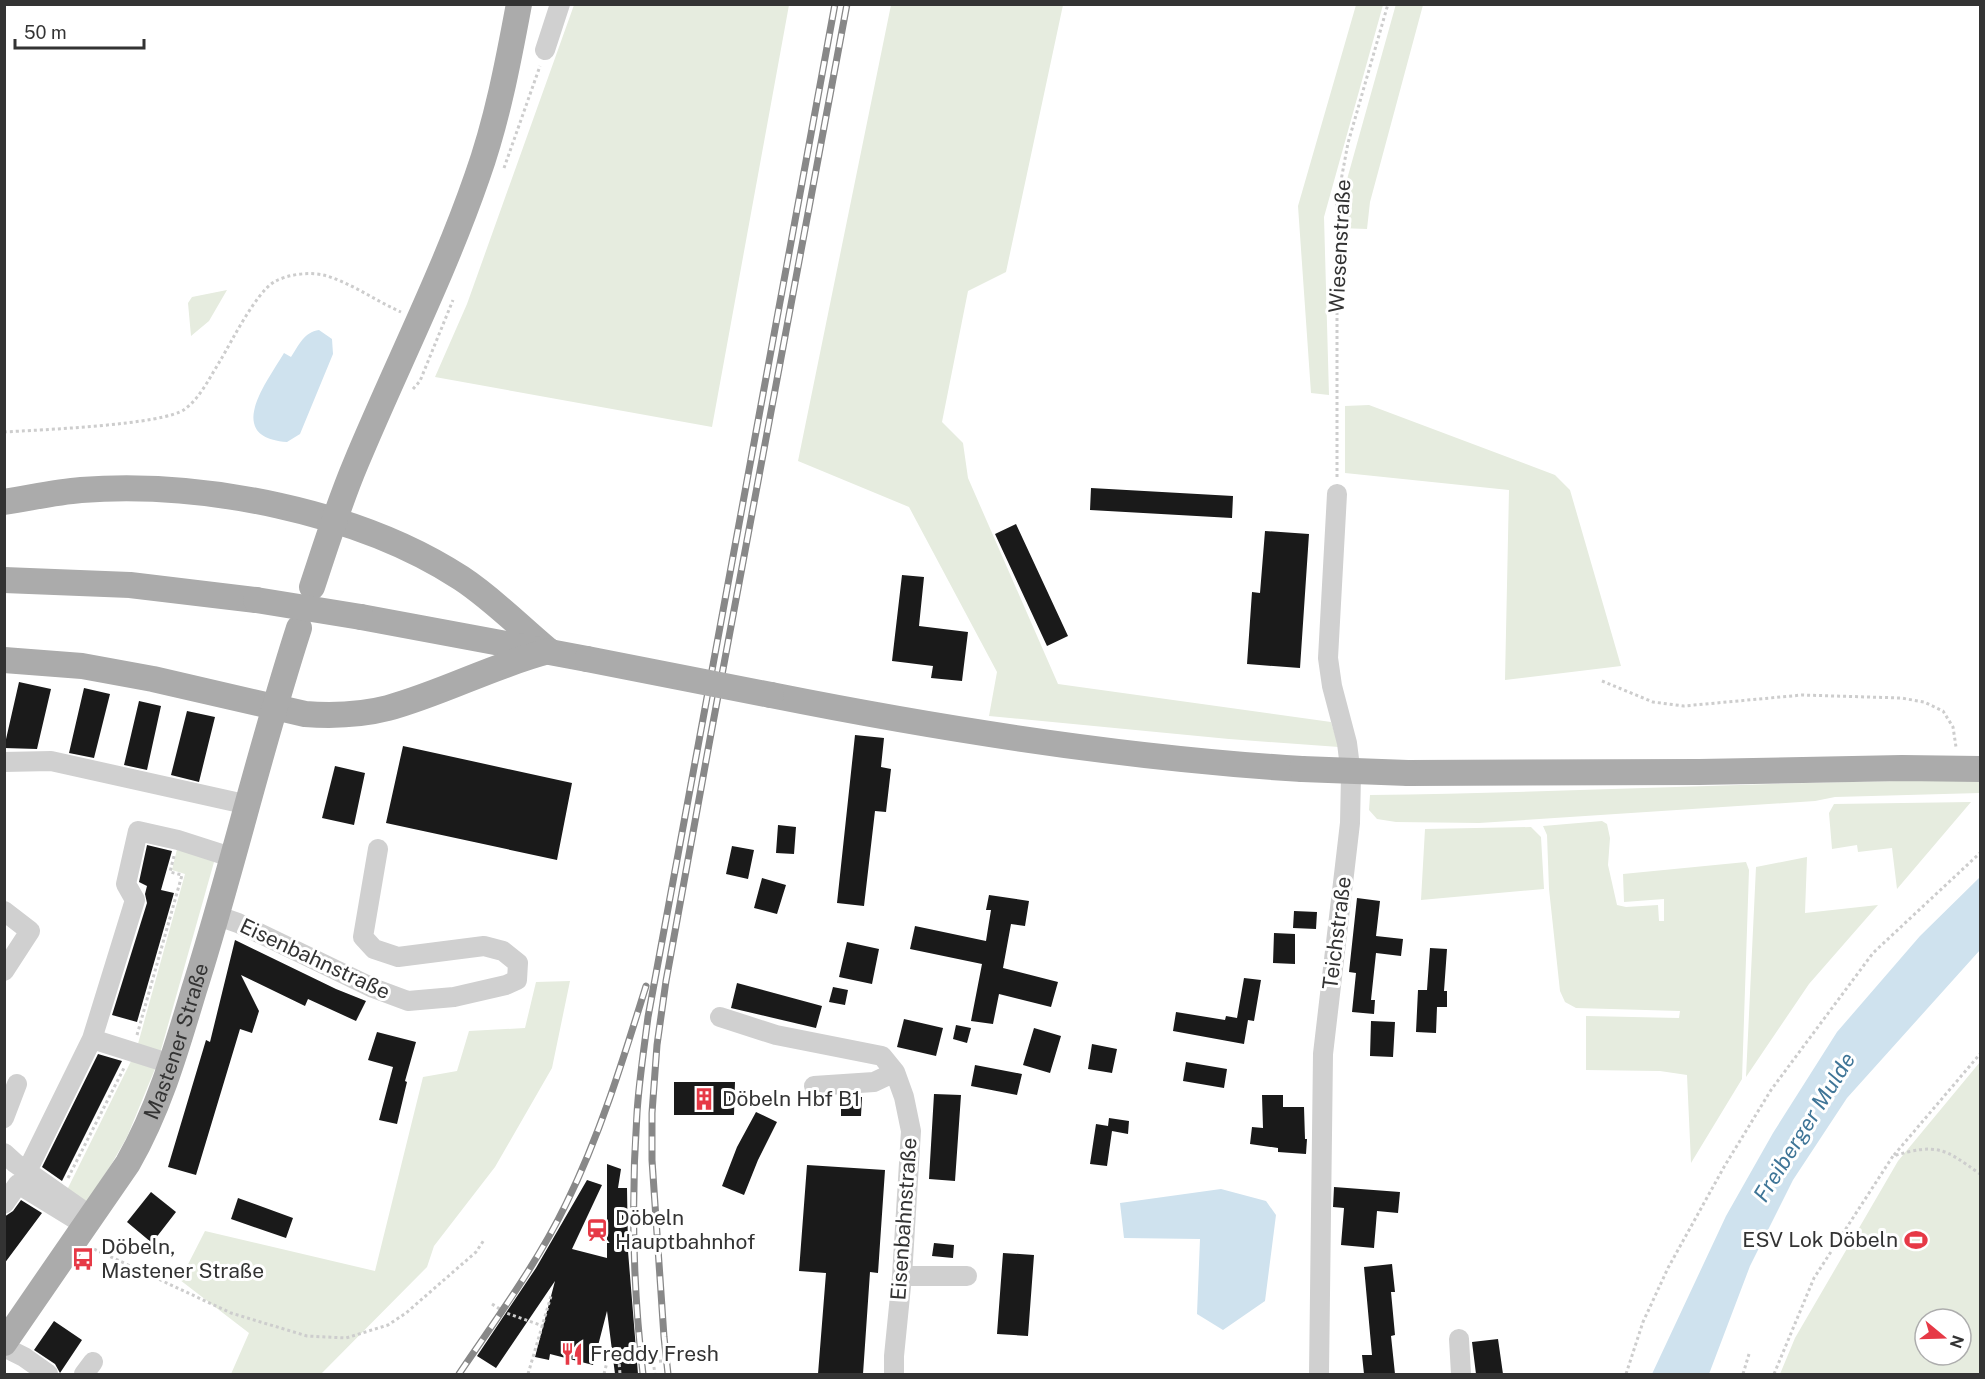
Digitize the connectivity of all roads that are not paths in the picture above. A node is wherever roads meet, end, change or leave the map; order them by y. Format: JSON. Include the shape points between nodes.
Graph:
{"nodes":[{"id":1,"x":519,"y":4,"type":"edge"},
{"id":2,"x":560,"y":4,"type":"edge"},
{"id":3,"x":545,"y":50,"type":"dead end"},
{"id":4,"x":1337,"y":494,"type":"road end"},
{"id":5,"x":4,"y":502,"type":"edge"},
{"id":6,"x":333,"y":522,"type":"junction"},
{"id":7,"x":4,"y":580,"type":"edge"},
{"id":8,"x":312,"y":587,"type":"dead end"},
{"id":9,"x":299,"y":628,"type":"dead end"},
{"id":10,"x":549,"y":651,"type":"junction"},
{"id":11,"x":4,"y":660,"type":"edge"},
{"id":12,"x":273,"y":707,"type":"junction"},
{"id":13,"x":4,"y":762,"type":"edge"},
{"id":14,"x":1980,"y":769,"type":"edge"},
{"id":15,"x":249,"y":805,"type":"junction"},
{"id":16,"x":378,"y":849,"type":"dead end"},
{"id":17,"x":234,"y":858,"type":"junction"},
{"id":18,"x":4,"y":911,"type":"edge"},
{"id":19,"x":218,"y":916,"type":"junction"},
{"id":20,"x":4,"y":971,"type":"edge"},
{"id":21,"x":720,"y":1017,"type":"dead end"},
{"id":22,"x":92,"y":1039,"type":"junction"},
{"id":23,"x":171,"y":1064,"type":"junction"},
{"id":24,"x":895,"y":1072,"type":"junction"},
{"id":25,"x":17,"y":1084,"type":"dead end"},
{"id":26,"x":814,"y":1086,"type":"dead end"},
{"id":27,"x":4,"y":1118,"type":"edge"},
{"id":28,"x":4,"y":1153,"type":"edge"},
{"id":29,"x":27,"y":1171,"type":"junction"},
{"id":30,"x":4,"y":1204,"type":"edge"},
{"id":31,"x":85,"y":1227,"type":"junction"},
{"id":32,"x":902,"y":1276,"type":"junction"},
{"id":33,"x":967,"y":1276,"type":"dead end"},
{"id":34,"x":1459,"y":1339,"type":"dead end"},
{"id":35,"x":4,"y":1345,"type":"edge"},
{"id":36,"x":48,"y":1374,"type":"edge"},
{"id":37,"x":894,"y":1374,"type":"edge"},
{"id":38,"x":1319,"y":1374,"type":"edge"},
{"id":39,"x":1461,"y":1374,"type":"edge"}],
"edges":[{"from":1,"to":6,"type":"main road","via":[[503,93],[477,177]]},
{"from":2,"to":3,"type":"street"},
{"from":4,"to":38,"type":"street","name":"Teichstraße","via":[[1328,658],[1351,775],[1350,823],[1323,1054]]},
{"from":5,"to":6,"type":"main road","via":[[81,490],[168,489],[229,495]]},
{"from":6,"to":8,"type":"main road"},
{"from":6,"to":10,"type":"main road","via":[[384,538],[444,567]]},
{"from":7,"to":10,"type":"main road","bridge":true,"via":[[130,585],[256,600]]},
{"from":9,"to":12,"type":"main road","name":"Mastener Straße"},
{"from":10,"to":12,"type":"main road","via":[[388,708],[327,716]]},
{"from":10,"to":14,"type":"main road","bridge":true,"via":[[946,727],[1184,759],[1302,769],[1408,773]]},
{"from":11,"to":12,"type":"main road","via":[[82,666]]},
{"from":12,"to":15,"type":"main road","name":"Mastener Straße"},
{"from":13,"to":15,"type":"street","via":[[51,761]]},
{"from":15,"to":17,"type":"main road","name":"Mastener Straße"},
{"from":16,"to":19,"type":"street","name":"Eisenbahnstraße","via":[[363,937],[374,949],[398,957],[484,945],[503,951],[518,963],[517,980],[454,997],[408,1001]]},
{"from":17,"to":19,"type":"main road","name":"Mastener Straße"},
{"from":17,"to":22,"type":"street","via":[[138,831],[126,884],[135,900]]},
{"from":18,"to":20,"type":"street","via":[[30,931]]},
{"from":19,"to":23,"type":"main road","name":"Mastener Straße"},
{"from":21,"to":24,"type":"street","via":[[776,1035],[882,1056]]},
{"from":22,"to":23,"type":"street"},
{"from":22,"to":29,"type":"street"},
{"from":23,"to":31,"type":"main road","name":"Mastener Straße","via":[[144,1135]]},
{"from":24,"to":26,"type":"street","via":[[874,1082]]},
{"from":24,"to":32,"type":"street","name":"Eisenbahnstraße","via":[[911,1131]]},
{"from":25,"to":27,"type":"street"},
{"from":28,"to":29,"type":"street"},
{"from":29,"to":31,"type":"street","via":[[59,1194]]},
{"from":30,"to":31,"type":"street","via":[[18,1184]]},
{"from":31,"to":35,"type":"main road","name":"Mastener Straße"},
{"from":32,"to":33,"type":"street"},
{"from":32,"to":37,"type":"street","name":"Eisenbahnstraße"},
{"from":34,"to":39,"type":"street"},
{"from":35,"to":36,"type":"street"}]}
